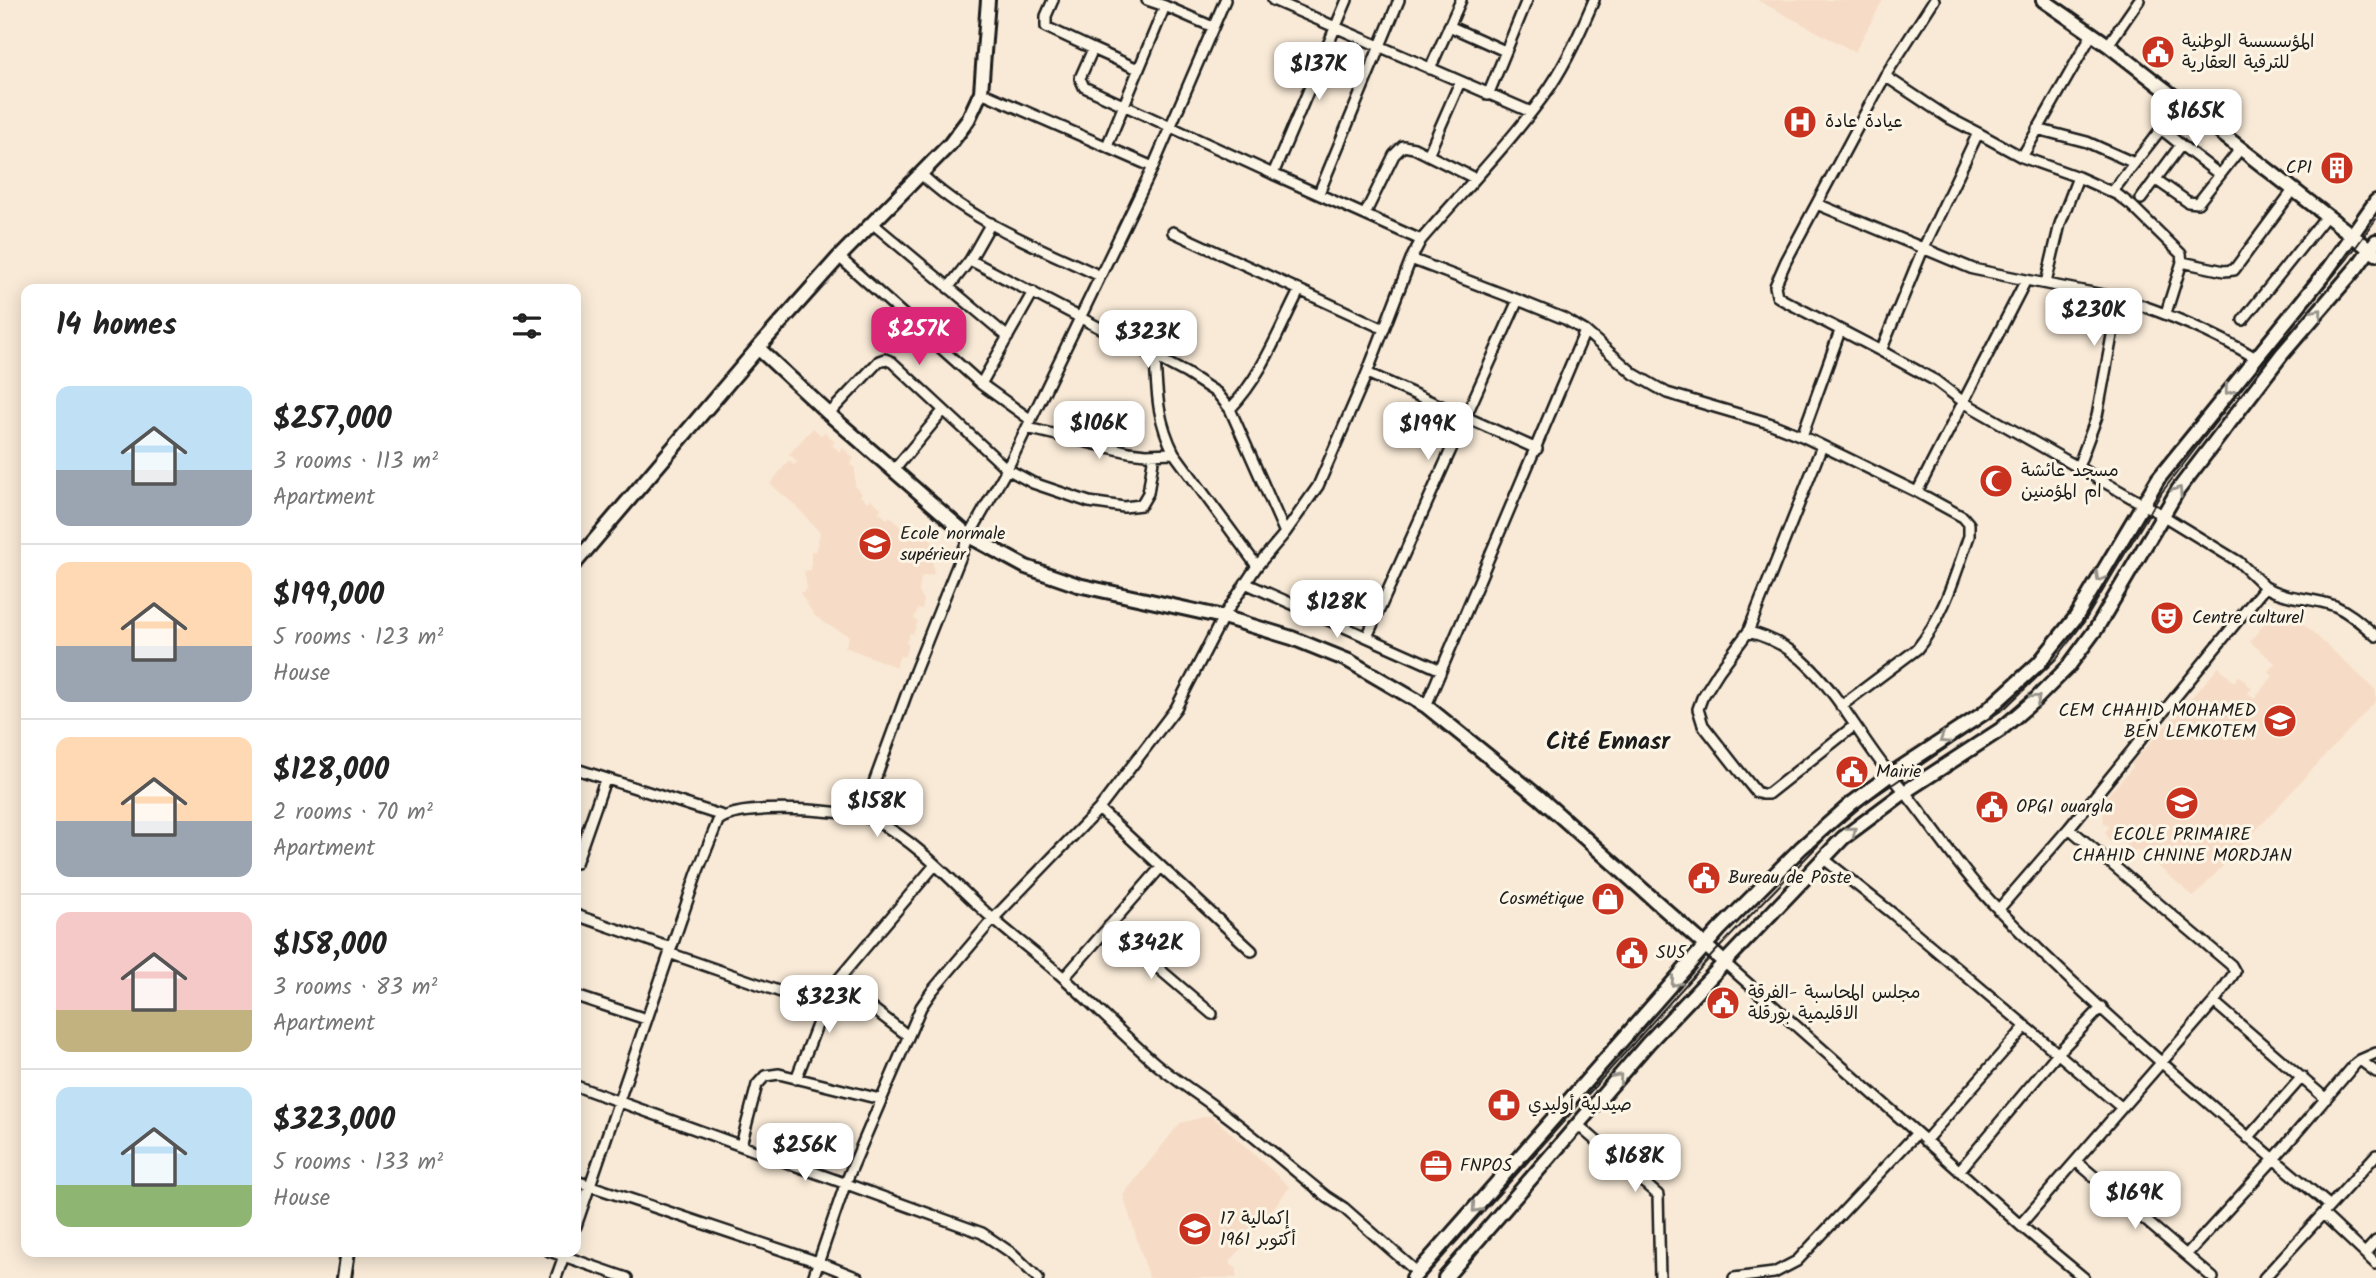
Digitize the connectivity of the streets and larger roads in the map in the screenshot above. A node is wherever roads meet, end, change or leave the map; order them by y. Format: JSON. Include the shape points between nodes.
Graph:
{"nodes":[{"id":1,"x":988,"y":0,"type":"edge"},
{"id":2,"x":1053,"y":0,"type":"edge"},
{"id":3,"x":1147,"y":0,"type":"edge"},
{"id":4,"x":1225,"y":0,"type":"edge"},
{"id":5,"x":1273,"y":0,"type":"edge"},
{"id":6,"x":1347,"y":0,"type":"edge"},
{"id":7,"x":1399,"y":0,"type":"edge"},
{"id":8,"x":1461,"y":0,"type":"edge"},
{"id":9,"x":1527,"y":0,"type":"edge"},
{"id":10,"x":1594,"y":0,"type":"edge"},
{"id":11,"x":1934,"y":0,"type":"edge"},
{"id":12,"x":2043,"y":0,"type":"edge"},
{"id":13,"x":2139,"y":0,"type":"edge"},
{"id":14,"x":1165,"y":6,"type":"junction"},
{"id":15,"x":1334,"y":26,"type":"junction"},
{"id":16,"x":1449,"y":26,"type":"junction"},
{"id":17,"x":1213,"y":27,"type":"junction"},
{"id":18,"x":2092,"y":34,"type":"junction"},
{"id":19,"x":2108,"y":45,"type":"junction"},
{"id":20,"x":1380,"y":46,"type":"junction"},
{"id":21,"x":1093,"y":49,"type":"junction"},
{"id":22,"x":1504,"y":51,"type":"junction"},
{"id":23,"x":1138,"y":69,"type":"junction"},
{"id":24,"x":1430,"y":69,"type":"junction"},
{"id":25,"x":1885,"y":76,"type":"junction"},
{"id":26,"x":1460,"y":82,"type":"junction"},
{"id":27,"x":981,"y":92,"type":"junction"},
{"id":28,"x":1488,"y":94,"type":"junction"},
{"id":29,"x":2183,"y":103,"type":"junction"},
{"id":30,"x":1123,"y":106,"type":"junction"},
{"id":31,"x":1531,"y":112,"type":"junction"},
{"id":32,"x":1170,"y":128,"type":"junction"},
{"id":33,"x":2161,"y":129,"type":"junction"},
{"id":34,"x":2037,"y":130,"type":"junction"},
{"id":35,"x":1978,"y":133,"type":"junction"},
{"id":36,"x":1107,"y":145,"type":"junction"},
{"id":37,"x":2182,"y":145,"type":"junction"},
{"id":38,"x":2241,"y":148,"type":"junction"},
{"id":39,"x":1428,"y":155,"type":"junction"},
{"id":40,"x":2022,"y":157,"type":"junction"},
{"id":41,"x":2134,"y":163,"type":"junction"},
{"id":42,"x":1153,"y":167,"type":"junction"},
{"id":43,"x":920,"y":173,"type":"junction"},
{"id":44,"x":1273,"y":174,"type":"junction"},
{"id":45,"x":2220,"y":175,"type":"junction"},
{"id":46,"x":2078,"y":177,"type":"junction"},
{"id":47,"x":1474,"y":178,"type":"junction"},
{"id":48,"x":2155,"y":178,"type":"junction"},
{"id":49,"x":2294,"y":189,"type":"junction"},
{"id":50,"x":2112,"y":192,"type":"junction"},
{"id":51,"x":1319,"y":193,"type":"junction"},
{"id":52,"x":2141,"y":199,"type":"dead end"},
{"id":53,"x":2376,"y":201,"type":"edge"},
{"id":54,"x":1817,"y":204,"type":"junction"},
{"id":55,"x":1365,"y":214,"type":"junction"},
{"id":56,"x":2327,"y":215,"type":"junction"},
{"id":57,"x":872,"y":223,"type":"junction"},
{"id":58,"x":991,"y":223,"type":"junction"},
{"id":59,"x":1173,"y":232,"type":"dead end"},
{"id":60,"x":2352,"y":234,"type":"junction"},
{"id":61,"x":1421,"y":240,"type":"junction"},
{"id":62,"x":2374,"y":248,"type":"edge"},
{"id":63,"x":1923,"y":249,"type":"junction"},
{"id":64,"x":839,"y":257,"type":"junction"},
{"id":65,"x":1411,"y":259,"type":"junction"},
{"id":66,"x":970,"y":260,"type":"junction"},
{"id":67,"x":2182,"y":262,"type":"junction"},
{"id":68,"x":1100,"y":276,"type":"junction"},
{"id":69,"x":2026,"y":281,"type":"junction"},
{"id":70,"x":2046,"y":284,"type":"junction"},
{"id":71,"x":948,"y":288,"type":"junction"},
{"id":72,"x":1299,"y":291,"type":"junction"},
{"id":73,"x":1033,"y":292,"type":"junction"},
{"id":74,"x":2119,"y":298,"type":"junction"},
{"id":75,"x":1518,"y":300,"type":"junction"},
{"id":76,"x":2166,"y":313,"type":"junction"},
{"id":77,"x":1080,"y":317,"type":"junction"},
{"id":78,"x":2243,"y":320,"type":"dead end"},
{"id":79,"x":1382,"y":328,"type":"junction"},
{"id":80,"x":1585,"y":331,"type":"junction"},
{"id":81,"x":1840,"y":331,"type":"junction"},
{"id":82,"x":1008,"y":337,"type":"junction"},
{"id":83,"x":758,"y":348,"type":"junction"},
{"id":84,"x":1881,"y":351,"type":"junction"},
{"id":85,"x":1155,"y":357,"type":"junction"},
{"id":86,"x":2256,"y":358,"type":"junction"},
{"id":87,"x":1367,"y":373,"type":"junction"},
{"id":88,"x":981,"y":384,"type":"junction"},
{"id":89,"x":1965,"y":403,"type":"junction"},
{"id":90,"x":1230,"y":409,"type":"junction"},
{"id":91,"x":943,"y":411,"type":"junction"},
{"id":92,"x":829,"y":415,"type":"junction"},
{"id":93,"x":1465,"y":416,"type":"junction"},
{"id":94,"x":1029,"y":424,"type":"junction"},
{"id":95,"x":1802,"y":436,"type":"junction"},
{"id":96,"x":1822,"y":446,"type":"junction"},
{"id":97,"x":1537,"y":449,"type":"junction"},
{"id":98,"x":1174,"y":453,"type":"junction"},
{"id":99,"x":1154,"y":454,"type":"junction"},
{"id":100,"x":2078,"y":467,"type":"junction"},
{"id":101,"x":1007,"y":469,"type":"junction"},
{"id":102,"x":894,"y":470,"type":"junction"},
{"id":103,"x":1917,"y":492,"type":"junction"},
{"id":104,"x":2143,"y":504,"type":"junction"},
{"id":105,"x":2162,"y":515,"type":"junction"},
{"id":106,"x":1285,"y":533,"type":"junction"},
{"id":107,"x":969,"y":536,"type":"junction"},
{"id":108,"x":581,"y":556,"type":"edge"},
{"id":109,"x":1257,"y":566,"type":"junction"},
{"id":110,"x":1245,"y":583,"type":"junction"},
{"id":111,"x":2265,"y":587,"type":"junction"},
{"id":112,"x":1223,"y":617,"type":"junction"},
{"id":113,"x":1748,"y":632,"type":"junction"},
{"id":114,"x":2376,"y":636,"type":"edge"},
{"id":115,"x":1367,"y":637,"type":"junction"},
{"id":116,"x":1441,"y":670,"type":"junction"},
{"id":117,"x":1426,"y":706,"type":"junction"},
{"id":118,"x":1841,"y":706,"type":"junction"},
{"id":119,"x":1855,"y":725,"type":"junction"},
{"id":120,"x":581,"y":771,"type":"edge"},
{"id":121,"x":1891,"y":774,"type":"junction"},
{"id":122,"x":605,"y":780,"type":"junction"},
{"id":123,"x":1906,"y":791,"type":"junction"},
{"id":124,"x":1099,"y":809,"type":"junction"},
{"id":125,"x":862,"y":815,"type":"junction"},
{"id":126,"x":723,"y":816,"type":"junction"},
{"id":127,"x":2069,"y":828,"type":"junction"},
{"id":128,"x":581,"y":849,"type":"edge"},
{"id":129,"x":1824,"y":859,"type":"junction"},
{"id":130,"x":935,"y":865,"type":"junction"},
{"id":131,"x":1161,"y":867,"type":"junction"},
{"id":132,"x":1998,"y":910,"type":"junction"},
{"id":133,"x":581,"y":917,"type":"edge"},
{"id":134,"x":993,"y":919,"type":"junction"},
{"id":135,"x":1110,"y":926,"type":"junction"},
{"id":136,"x":1706,"y":946,"type":"junction"},
{"id":137,"x":670,"y":951,"type":"junction"},
{"id":138,"x":1252,"y":951,"type":"dead end"},
{"id":139,"x":1726,"y":964,"type":"junction"},
{"id":140,"x":1064,"y":978,"type":"junction"},
{"id":141,"x":836,"y":981,"type":"junction"},
{"id":142,"x":581,"y":998,"type":"edge"},
{"id":143,"x":2214,"y":1002,"type":"junction"},
{"id":144,"x":824,"y":1007,"type":"junction"},
{"id":145,"x":2102,"y":1007,"type":"junction"},
{"id":146,"x":1212,"y":1014,"type":"dead end"},
{"id":147,"x":646,"y":1019,"type":"junction"},
{"id":148,"x":2026,"y":1026,"type":"junction"},
{"id":149,"x":907,"y":1035,"type":"junction"},
{"id":150,"x":2058,"y":1053,"type":"junction"},
{"id":151,"x":2376,"y":1053,"type":"edge"},
{"id":152,"x":2360,"y":1060,"type":"junction"},
{"id":153,"x":2160,"y":1062,"type":"junction"},
{"id":154,"x":2376,"y":1072,"type":"edge"},
{"id":155,"x":2302,"y":1077,"type":"junction"},
{"id":156,"x":796,"y":1079,"type":"junction"},
{"id":157,"x":581,"y":1088,"type":"edge"},
{"id":158,"x":880,"y":1099,"type":"junction"},
{"id":159,"x":2326,"y":1099,"type":"junction"},
{"id":160,"x":618,"y":1101,"type":"junction"},
{"id":161,"x":2122,"y":1108,"type":"junction"},
{"id":162,"x":1578,"y":1125,"type":"junction"},
{"id":163,"x":1917,"y":1133,"type":"junction"},
{"id":164,"x":2248,"y":1138,"type":"junction"},
{"id":165,"x":1925,"y":1141,"type":"junction"},
{"id":166,"x":741,"y":1145,"type":"junction"},
{"id":167,"x":2376,"y":1155,"type":"edge"},
{"id":168,"x":2274,"y":1159,"type":"junction"},
{"id":169,"x":2076,"y":1161,"type":"junction"},
{"id":170,"x":1959,"y":1171,"type":"junction"},
{"id":171,"x":846,"y":1182,"type":"junction"},
{"id":172,"x":581,"y":1183,"type":"edge"},
{"id":173,"x":591,"y":1186,"type":"junction"},
{"id":174,"x":2327,"y":1210,"type":"junction"},
{"id":175,"x":581,"y":1213,"type":"edge"},
{"id":176,"x":2020,"y":1226,"type":"junction"},
{"id":177,"x":2376,"y":1241,"type":"edge"},
{"id":178,"x":2365,"y":1253,"type":"junction"},
{"id":179,"x":2186,"y":1255,"type":"junction"},
{"id":180,"x":347,"y":1257,"type":"edge"},
{"id":181,"x":564,"y":1257,"type":"edge"},
{"id":182,"x":573,"y":1257,"type":"edge"},
{"id":183,"x":818,"y":1262,"type":"junction"},
{"id":184,"x":2376,"y":1264,"type":"edge"},
{"id":185,"x":1415,"y":1276,"type":"edge"},
{"id":186,"x":344,"y":1278,"type":"edge"},
{"id":187,"x":556,"y":1278,"type":"edge"},
{"id":188,"x":627,"y":1278,"type":"edge"},
{"id":189,"x":813,"y":1278,"type":"edge"},
{"id":190,"x":858,"y":1278,"type":"edge"},
{"id":191,"x":1038,"y":1278,"type":"edge"},
{"id":192,"x":1445,"y":1278,"type":"edge"},
{"id":193,"x":1660,"y":1278,"type":"edge"},
{"id":194,"x":1734,"y":1278,"type":"edge"},
{"id":195,"x":2084,"y":1278,"type":"edge"},
{"id":196,"x":2213,"y":1278,"type":"edge"},
{"id":197,"x":2264,"y":1278,"type":"edge"}],
"edges":[{"from":1,"to":27,"type":"street"},
{"from":2,"to":21,"type":"street","via":[[1046,27]]},
{"from":3,"to":14,"type":"street"},
{"from":4,"to":17,"type":"street"},
{"from":5,"to":15,"type":"street"},
{"from":6,"to":15,"type":"street"},
{"from":7,"to":20,"type":"street"},
{"from":8,"to":16,"type":"street"},
{"from":9,"to":22,"type":"street"},
{"from":10,"to":31,"type":"street","via":[[1562,68]]},
{"from":11,"to":25,"type":"street"},
{"from":12,"to":18,"type":"street"},
{"from":13,"to":19,"type":"street"},
{"from":14,"to":17,"type":"street"},
{"from":14,"to":23,"type":"street"},
{"from":15,"to":20,"type":"street"},
{"from":15,"to":44,"type":"street"},
{"from":16,"to":22,"type":"street"},
{"from":16,"to":24,"type":"street"},
{"from":17,"to":32,"type":"street"},
{"from":18,"to":19,"type":"street"},
{"from":18,"to":34,"type":"street"},
{"from":19,"to":29,"type":"street"},
{"from":20,"to":24,"type":"street"},
{"from":20,"to":51,"type":"street"},
{"from":21,"to":23,"type":"street"},
{"from":21,"to":30,"type":"street","via":[[1081,82]]},
{"from":22,"to":28,"type":"street"},
{"from":23,"to":30,"type":"street"},
{"from":24,"to":26,"type":"street"},
{"from":25,"to":35,"type":"street"},
{"from":25,"to":54,"type":"street"},
{"from":26,"to":28,"type":"street"},
{"from":26,"to":39,"type":"street"},
{"from":27,"to":36,"type":"street"},
{"from":27,"to":43,"type":"street","via":[[950,144]]},
{"from":28,"to":31,"type":"street"},
{"from":29,"to":33,"type":"street"},
{"from":29,"to":38,"type":"street"},
{"from":30,"to":32,"type":"street"},
{"from":30,"to":36,"type":"street"},
{"from":31,"to":47,"type":"street"},
{"from":32,"to":42,"type":"street"},
{"from":32,"to":44,"type":"street"},
{"from":33,"to":37,"type":"street"},
{"from":33,"to":41,"type":"street"},
{"from":34,"to":40,"type":"street"},
{"from":34,"to":41,"type":"street","via":[[2087,142]]},
{"from":35,"to":40,"type":"street"},
{"from":35,"to":63,"type":"street"},
{"from":36,"to":42,"type":"street"},
{"from":37,"to":45,"type":"street"},
{"from":37,"to":48,"type":"street"},
{"from":38,"to":45,"type":"street"},
{"from":38,"to":49,"type":"street"},
{"from":39,"to":47,"type":"street"},
{"from":39,"to":55,"type":"street","via":[[1409,146],[1397,150]]},
{"from":40,"to":46,"type":"street"},
{"from":41,"to":50,"type":"street"},
{"from":42,"to":68,"type":"street"},
{"from":43,"to":57,"type":"street"},
{"from":43,"to":58,"type":"street"},
{"from":44,"to":51,"type":"street"},
{"from":45,"to":48,"type":"street","via":[[2195,204]]},
{"from":46,"to":50,"type":"street"},
{"from":46,"to":70,"type":"street","via":[[2060,224]]},
{"from":47,"to":61,"type":"street"},
{"from":48,"to":52,"type":"street"},
{"from":49,"to":56,"type":"street"},
{"from":49,"to":67,"type":"street","via":[[2235,269]]},
{"from":50,"to":67,"type":"street","via":[[2180,253]]},
{"from":51,"to":55,"type":"street"},
{"from":53,"to":60,"type":"street"},
{"from":54,"to":63,"type":"street"},
{"from":54,"to":81,"type":"street","via":[[1781,271],[1775,293]]},
{"from":55,"to":61,"type":"street"},
{"from":56,"to":60,"type":"street"},
{"from":56,"to":78,"type":"street"},
{"from":57,"to":64,"type":"street"},
{"from":57,"to":71,"type":"street"},
{"from":58,"to":66,"type":"street"},
{"from":58,"to":68,"type":"street"},
{"from":59,"to":72,"type":"street"},
{"from":60,"to":62,"type":"street"},
{"from":60,"to":86,"type":"street"},
{"from":61,"to":65,"type":"street"},
{"from":105,"to":62,"type":"street","one_way":true,"via":[[2282,354]]},
{"from":63,"to":69,"type":"street","via":[[1983,272]]},
{"from":63,"to":84,"type":"street"},
{"from":64,"to":83,"type":"street"},
{"from":64,"to":88,"type":"street"},
{"from":65,"to":75,"type":"street"},
{"from":65,"to":79,"type":"street"},
{"from":66,"to":71,"type":"street"},
{"from":66,"to":73,"type":"street"},
{"from":67,"to":76,"type":"street"},
{"from":68,"to":77,"type":"street"},
{"from":69,"to":70,"type":"street"},
{"from":69,"to":89,"type":"street"},
{"from":70,"to":74,"type":"street"},
{"from":71,"to":82,"type":"street"},
{"from":72,"to":79,"type":"street"},
{"from":72,"to":90,"type":"street","via":[[1259,372]]},
{"from":73,"to":77,"type":"street"},
{"from":73,"to":82,"type":"street"},
{"from":74,"to":76,"type":"street"},
{"from":74,"to":100,"type":"street","via":[[2097,416]]},
{"from":75,"to":80,"type":"street"},
{"from":75,"to":93,"type":"street"},
{"from":76,"to":86,"type":"street"},
{"from":77,"to":85,"type":"street"},
{"from":77,"to":94,"type":"street"},
{"from":79,"to":87,"type":"street"},
{"from":80,"to":95,"type":"street","via":[[1634,373],[1667,393]]},
{"from":80,"to":97,"type":"street"},
{"from":81,"to":84,"type":"street"},
{"from":81,"to":95,"type":"street"},
{"from":82,"to":88,"type":"street"},
{"from":83,"to":92,"type":"street"},
{"from":83,"to":108,"type":"street"},
{"from":84,"to":89,"type":"street"},
{"from":85,"to":90,"type":"street","via":[[1217,393]]},
{"from":85,"to":98,"type":"street","via":[[1158,411]]},
{"from":86,"to":104,"type":"street","one_way":true},
{"from":87,"to":93,"type":"street"},
{"from":87,"to":106,"type":"street","via":[[1318,486]]},
{"from":88,"to":94,"type":"street"},
{"from":89,"to":100,"type":"street"},
{"from":89,"to":103,"type":"street"},
{"from":90,"to":106,"type":"street"},
{"from":91,"to":92,"type":"street","via":[[885,359]]},
{"from":91,"to":101,"type":"street"},
{"from":91,"to":102,"type":"street"},
{"from":92,"to":102,"type":"street"},
{"from":93,"to":97,"type":"street"},
{"from":93,"to":115,"type":"street"},
{"from":94,"to":99,"type":"street","via":[[1129,452]]},
{"from":94,"to":101,"type":"street"},
{"from":95,"to":96,"type":"street"},
{"from":96,"to":103,"type":"street"},
{"from":96,"to":113,"type":"street"},
{"from":97,"to":116,"type":"street"},
{"from":98,"to":99,"type":"street"},
{"from":98,"to":109,"type":"street"},
{"from":99,"to":101,"type":"street","via":[[1147,497],[1135,506],[1089,502],[1033,484]]},
{"from":100,"to":104,"type":"street"},
{"from":101,"to":107,"type":"street"},
{"from":102,"to":107,"type":"street"},
{"from":103,"to":118,"type":"street","via":[[1963,517],[1969,524],[1969,537],[1926,638]]},
{"from":104,"to":105,"type":"street"},
{"from":104,"to":121,"type":"street","one_way":true,"via":[[2076,617],[2039,663],[1984,713]]},
{"from":105,"to":111,"type":"street","via":[[2239,562]]},
{"from":123,"to":105,"type":"street","one_way":true,"via":[[2000,730],[2068,667],[2096,629]]},
{"from":106,"to":109,"type":"street"},
{"from":107,"to":112,"type":"street","via":[[1048,576]]},
{"from":107,"to":125,"type":"street"},
{"from":109,"to":110,"type":"street"},
{"from":110,"to":112,"type":"street"},
{"from":110,"to":115,"type":"street"},
{"from":111,"to":114,"type":"street","via":[[2286,597],[2336,607]]},
{"from":111,"to":127,"type":"street"},
{"from":112,"to":117,"type":"street","via":[[1323,649]]},
{"from":112,"to":124,"type":"street","via":[[1176,708]]},
{"from":113,"to":118,"type":"street","via":[[1794,652]]},
{"from":113,"to":119,"type":"street","via":[[1698,709],[1703,725],[1756,792],[1768,793]]},
{"from":115,"to":116,"type":"street"},
{"from":116,"to":117,"type":"street"},
{"from":117,"to":136,"type":"street","via":[[1540,798]]},
{"from":118,"to":119,"type":"street"},
{"from":119,"to":121,"type":"street"},
{"from":120,"to":122,"type":"street"},
{"from":121,"to":123,"type":"street"},
{"from":121,"to":136,"type":"street","via":[[1801,848]]},
{"from":122,"to":126,"type":"street"},
{"from":122,"to":128,"type":"street"},
{"from":129,"to":123,"type":"street","one_way":true},
{"from":123,"to":132,"type":"street"},
{"from":124,"to":131,"type":"street"},
{"from":124,"to":134,"type":"street"},
{"from":125,"to":126,"type":"street","via":[[772,810]]},
{"from":125,"to":130,"type":"street","via":[[878,821]]},
{"from":126,"to":137,"type":"street","via":[[713,829]]},
{"from":127,"to":132,"type":"street"},
{"from":127,"to":143,"type":"street","via":[[2233,967],[2234,976]]},
{"from":129,"to":139,"type":"street"},
{"from":129,"to":148,"type":"street"},
{"from":130,"to":134,"type":"street"},
{"from":130,"to":141,"type":"street"},
{"from":131,"to":135,"type":"street"},
{"from":131,"to":138,"type":"street"},
{"from":132,"to":145,"type":"street"},
{"from":133,"to":137,"type":"street"},
{"from":134,"to":140,"type":"street"},
{"from":134,"to":149,"type":"street","via":[[932,990]]},
{"from":135,"to":140,"type":"street"},
{"from":135,"to":146,"type":"street"},
{"from":136,"to":139,"type":"street"},
{"from":136,"to":185,"type":"street","one_way":true},
{"from":137,"to":144,"type":"street"},
{"from":137,"to":147,"type":"street"},
{"from":162,"to":139,"type":"street","one_way":true,"via":[[1648,1043]]},
{"from":139,"to":163,"type":"street"},
{"from":140,"to":185,"type":"street","via":[[1156,1063],[1344,1208]]},
{"from":141,"to":144,"type":"street"},
{"from":141,"to":149,"type":"street"},
{"from":142,"to":147,"type":"street"},
{"from":143,"to":153,"type":"street"},
{"from":143,"to":155,"type":"street"},
{"from":144,"to":156,"type":"street"},
{"from":145,"to":150,"type":"street"},
{"from":145,"to":153,"type":"street"},
{"from":147,"to":160,"type":"street"},
{"from":148,"to":150,"type":"street"},
{"from":148,"to":165,"type":"street"},
{"from":149,"to":158,"type":"street"},
{"from":150,"to":161,"type":"street"},
{"from":150,"to":170,"type":"street"},
{"from":151,"to":152,"type":"street"},
{"from":152,"to":154,"type":"street"},
{"from":152,"to":159,"type":"street"},
{"from":153,"to":161,"type":"street"},
{"from":153,"to":164,"type":"street"},
{"from":155,"to":159,"type":"street"},
{"from":155,"to":164,"type":"street"},
{"from":156,"to":158,"type":"street"},
{"from":156,"to":166,"type":"street","via":[[765,1076],[757,1085]]},
{"from":157,"to":160,"type":"street"},
{"from":158,"to":171,"type":"street"},
{"from":159,"to":168,"type":"street"},
{"from":160,"to":166,"type":"street"},
{"from":160,"to":173,"type":"street"},
{"from":161,"to":169,"type":"street"},
{"from":162,"to":192,"type":"street"},
{"from":162,"to":193,"type":"street","via":[[1658,1195]]},
{"from":163,"to":165,"type":"street"},
{"from":163,"to":194,"type":"street","via":[[1797,1261],[1774,1273]]},
{"from":164,"to":168,"type":"street"},
{"from":165,"to":170,"type":"street"},
{"from":166,"to":171,"type":"street"},
{"from":167,"to":174,"type":"street"},
{"from":168,"to":174,"type":"street"},
{"from":168,"to":179,"type":"street"},
{"from":169,"to":176,"type":"street"},
{"from":169,"to":179,"type":"street"},
{"from":170,"to":176,"type":"street"},
{"from":171,"to":183,"type":"street"},
{"from":171,"to":191,"type":"street","via":[[982,1233]]},
{"from":172,"to":173,"type":"street"},
{"from":173,"to":175,"type":"street"},
{"from":173,"to":183,"type":"street"},
{"from":174,"to":178,"type":"street"},
{"from":174,"to":197,"type":"street"},
{"from":176,"to":195,"type":"street"},
{"from":177,"to":178,"type":"street"},
{"from":178,"to":184,"type":"street"},
{"from":179,"to":196,"type":"street"},
{"from":180,"to":186,"type":"street"},
{"from":181,"to":187,"type":"street"},
{"from":182,"to":188,"type":"street"},
{"from":183,"to":189,"type":"street"},
{"from":183,"to":190,"type":"street"}]}
